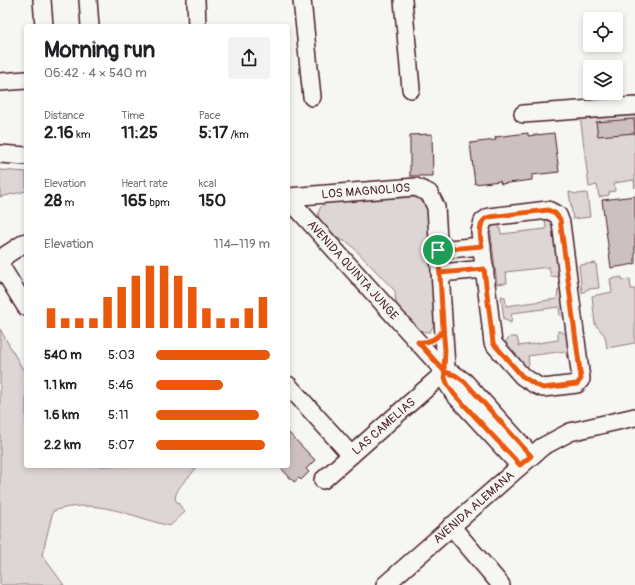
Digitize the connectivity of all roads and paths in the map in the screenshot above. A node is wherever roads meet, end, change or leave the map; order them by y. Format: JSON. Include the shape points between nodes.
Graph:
{"nodes":[{"id":1,"x":42,"y":0,"type":"edge"},
{"id":2,"x":88,"y":0,"type":"edge"},
{"id":3,"x":196,"y":0,"type":"edge"},
{"id":4,"x":302,"y":0,"type":"edge"},
{"id":5,"x":403,"y":0,"type":"edge"},
{"id":6,"x":44,"y":24,"type":"edge"},
{"id":7,"x":90,"y":24,"type":"edge"},
{"id":8,"x":197,"y":24,"type":"edge"},
{"id":9,"x":24,"y":80,"type":"edge"},
{"id":10,"x":0,"y":82,"type":"edge"},
{"id":11,"x":411,"y":89,"type":"dead end"},
{"id":12,"x":312,"y":97,"type":"dead end"},
{"id":13,"x":635,"y":106,"type":"edge"},
{"id":14,"x":523,"y":114,"type":"dead end"},
{"id":15,"x":0,"y":154,"type":"edge"},
{"id":16,"x":24,"y":156,"type":"edge"},
{"id":17,"x":290,"y":198,"type":"edge"},
{"id":18,"x":290,"y":200,"type":"edge"},
{"id":19,"x":24,"y":231,"type":"edge"},
{"id":20,"x":24,"y":243,"type":"edge"},
{"id":21,"x":482,"y":246,"type":"junction"},
{"id":22,"x":6,"y":247,"type":"dead end"},
{"id":23,"x":438,"y":250,"type":"junction"},
{"id":24,"x":484,"y":269,"type":"junction"},
{"id":25,"x":440,"y":273,"type":"junction"},
{"id":26,"x":24,"y":304,"type":"edge"},
{"id":27,"x":443,"y":330,"type":"junction"},
{"id":28,"x":418,"y":342,"type":"junction"},
{"id":29,"x":445,"y":372,"type":"junction"},
{"id":30,"x":290,"y":387,"type":"edge"},
{"id":31,"x":635,"y":416,"type":"edge"},
{"id":32,"x":351,"y":455,"type":"junction"},
{"id":33,"x":525,"y":460,"type":"junction"},
{"id":34,"x":323,"y":480,"type":"dead end"},
{"id":35,"x":451,"y":526,"type":"junction"},
{"id":36,"x":385,"y":585,"type":"edge"},
{"id":37,"x":501,"y":585,"type":"edge"}],
"edges":[{"from":1,"to":6,"type":"street"},
{"from":2,"to":7,"type":"street"},
{"from":3,"to":8,"type":"street"},
{"from":4,"to":12,"type":"street"},
{"from":5,"to":11,"type":"street"},
{"from":9,"to":10,"type":"street"},
{"from":13,"to":14,"type":"street"},
{"from":15,"to":16,"type":"street"},
{"from":17,"to":23,"type":"street","name":"LOS MAGNOLIOS","via":[[416,187],[422,189],[434,202]]},
{"from":18,"to":28,"type":"street","name":"AVENIDA QUINTA JUNGE"},
{"from":19,"to":22,"type":"street","via":[[12,238]]},
{"from":20,"to":26,"type":"street","via":[[6,255],[1,262],[2,268]]},
{"from":21,"to":23,"type":"street"},
{"from":21,"to":24,"type":"street"},
{"from":21,"to":24,"type":"street","via":[[480,228],[485,218],[548,210],[558,215],[581,379],[577,384],[543,388],[536,385],[522,376],[493,343]]},
{"from":23,"to":25,"type":"street","name":"LOS MAGNOLIOS"},
{"from":24,"to":25,"type":"street"},
{"from":25,"to":27,"type":"street","name":"LOS MAGNOLIOS"},
{"from":27,"to":28,"type":"street","via":[[428,342]]},
{"from":27,"to":29,"type":"street","name":"LOS MAGNOLIOS"},
{"from":28,"to":29,"type":"street","name":"AVENIDA QUINTA JUNGE"},
{"from":29,"to":32,"type":"street","name":"LAS CAMELIAS"},
{"from":29,"to":33,"type":"street","name":"AVENIDA QUINTA JUNGE","via":[[465,382]]},
{"from":30,"to":32,"type":"street"},
{"from":31,"to":33,"type":"street","name":"AVENIDA ALEMANA","via":[[570,432]]},
{"from":32,"to":34,"type":"street","name":"LAS CAMELIAS"},
{"from":33,"to":35,"type":"street","name":"AVENIDA ALEMANA"},
{"from":35,"to":36,"type":"street","name":"AVENIDA ALEMANA"},
{"from":35,"to":37,"type":"street"}]}
